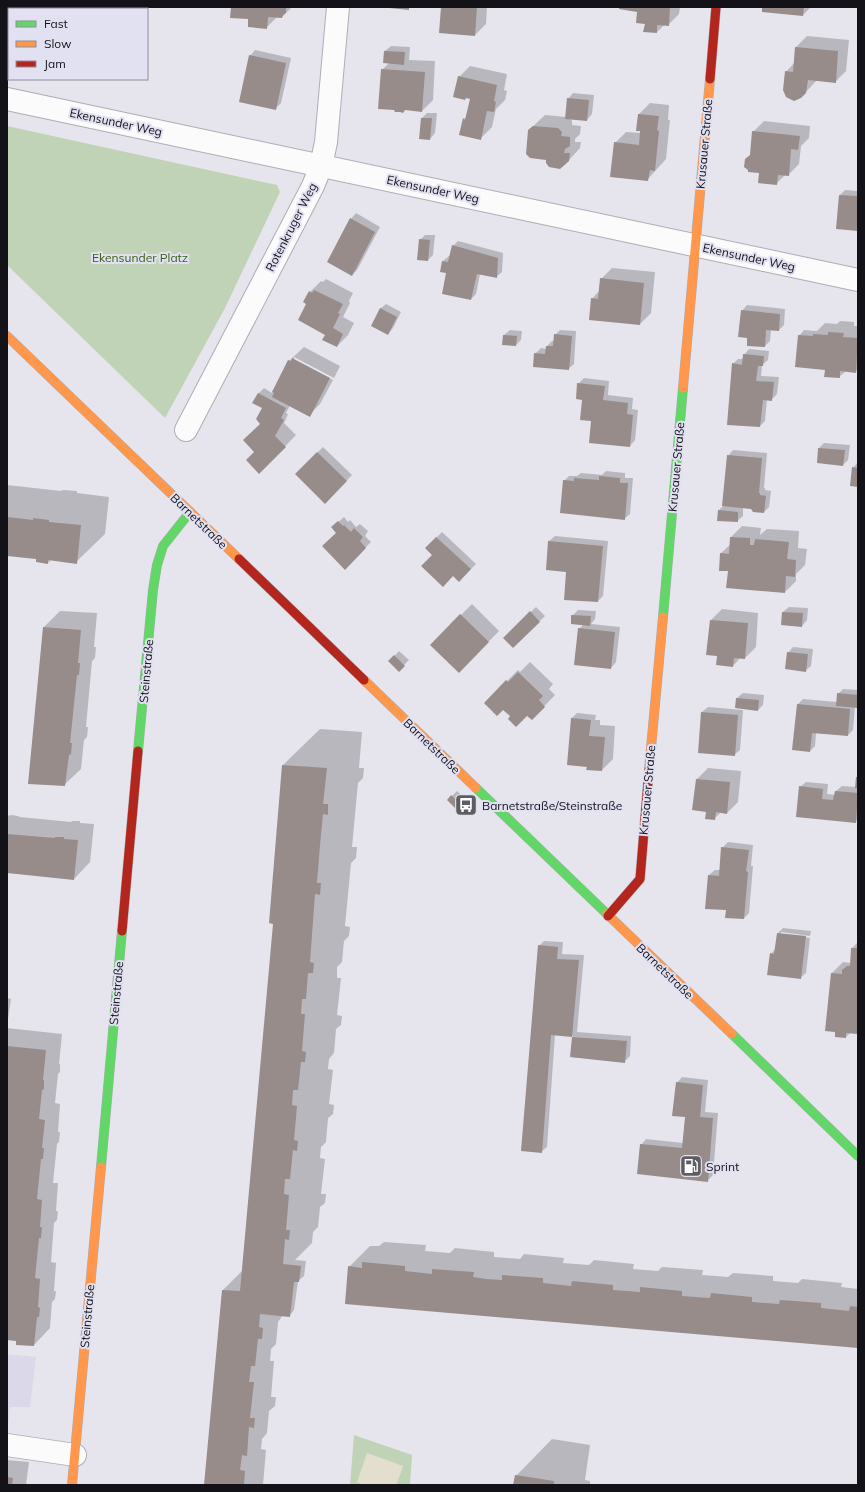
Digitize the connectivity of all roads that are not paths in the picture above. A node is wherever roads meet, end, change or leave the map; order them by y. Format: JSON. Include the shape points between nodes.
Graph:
{"nodes":[{"id":1,"x":338,"y":7,"type":"edge"},
{"id":2,"x":716,"y":7,"type":"edge"},
{"id":3,"x":7,"y":100,"type":"edge"},
{"id":4,"x":321,"y":166,"type":"junction"},
{"id":5,"x":695,"y":245,"type":"junction"},
{"id":6,"x":858,"y":280,"type":"edge"},
{"id":7,"x":7,"y":336,"type":"edge"},
{"id":8,"x":186,"y":430,"type":"dead end"},
{"id":9,"x":190,"y":512,"type":"junction"},
{"id":10,"x":608,"y":916,"type":"junction"},
{"id":11,"x":858,"y":1156,"type":"edge"},
{"id":12,"x":7,"y":1445,"type":"edge"},
{"id":13,"x":75,"y":1455,"type":"junction"},
{"id":14,"x":72,"y":1485,"type":"edge"}],
"edges":[{"from":1,"to":4,"type":"street","name":"Rotenkruger Weg","via":[[326,142]]},
{"from":2,"to":5,"type":"street","name":"Krusauer Straße"},
{"from":3,"to":4,"type":"street","name":"Ekensunder Weg"},
{"from":4,"to":5,"type":"street","name":"Ekensunder Weg"},
{"from":4,"to":8,"type":"street","name":"Rotenkruger Weg"},
{"from":5,"to":6,"type":"street","name":"Ekensunder Weg"},
{"from":5,"to":10,"type":"street","name":"Krusauer Straße","via":[[640,879]]},
{"from":7,"to":9,"type":"street","name":"Barnetstraße"},
{"from":9,"to":10,"type":"street","name":"Barnetstraße"},
{"from":9,"to":13,"type":"street","name":"Steinstraße","via":[[163,546],[153,590]]},
{"from":10,"to":11,"type":"street","name":"Barnetstraße"},
{"from":12,"to":13,"type":"street"},
{"from":13,"to":14,"type":"street","name":"Steinstraße"}]}
